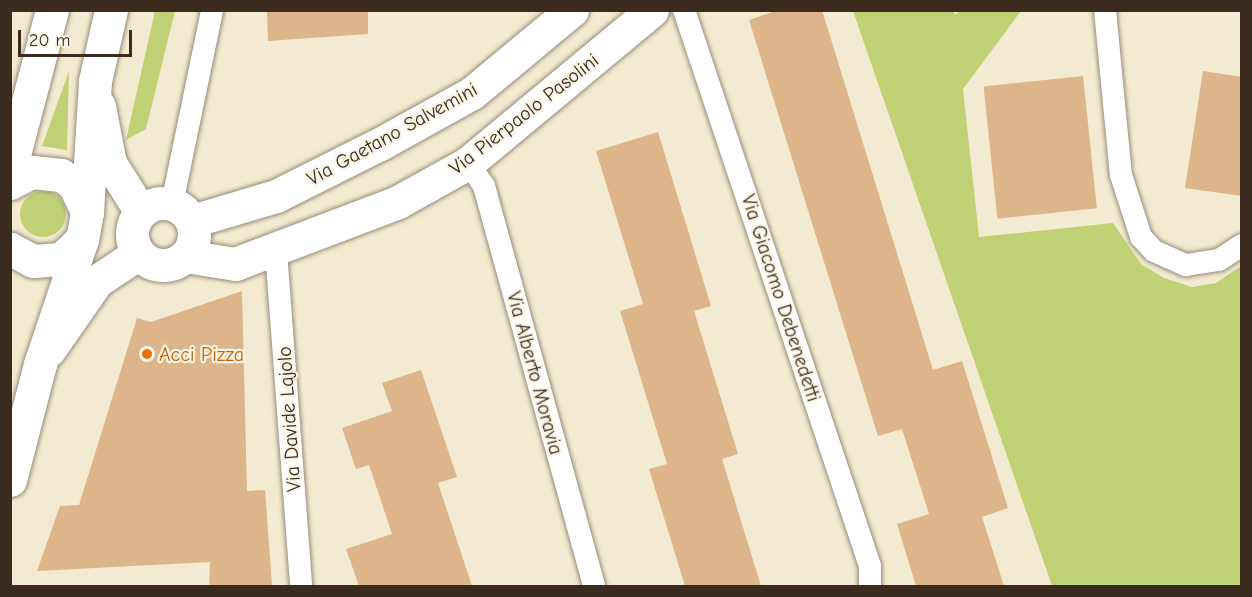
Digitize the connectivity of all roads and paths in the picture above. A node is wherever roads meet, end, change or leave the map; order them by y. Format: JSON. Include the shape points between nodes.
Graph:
{"nodes":[{"id":1,"x":52,"y":10,"type":"edge"},
{"id":2,"x":111,"y":10,"type":"edge"},
{"id":3,"x":212,"y":10,"type":"edge"},
{"id":4,"x":572,"y":10,"type":"edge"},
{"id":5,"x":652,"y":10,"type":"edge"},
{"id":6,"x":684,"y":10,"type":"edge"},
{"id":7,"x":1105,"y":10,"type":"edge"},
{"id":8,"x":95,"y":81,"type":"junction"},
{"id":9,"x":468,"y":163,"type":"junction"},
{"id":10,"x":10,"y":170,"type":"edge"},
{"id":11,"x":10,"y":183,"type":"edge"},
{"id":12,"x":141,"y":212,"type":"junction"},
{"id":13,"x":182,"y":213,"type":"junction"},
{"id":14,"x":85,"y":225,"type":"junction"},
{"id":15,"x":1242,"y":245,"type":"edge"},
{"id":16,"x":10,"y":249,"type":"edge"},
{"id":17,"x":276,"y":251,"type":"junction"},
{"id":18,"x":139,"y":253,"type":"junction"},
{"id":19,"x":184,"y":256,"type":"junction"},
{"id":20,"x":40,"y":364,"type":"junction"},
{"id":21,"x":10,"y":480,"type":"edge"},
{"id":22,"x":301,"y":586,"type":"edge"},
{"id":23,"x":594,"y":586,"type":"edge"},
{"id":24,"x":870,"y":586,"type":"edge"}],
"edges":[{"from":1,"to":10,"type":"street"},
{"from":2,"to":8,"type":"street"},
{"from":3,"to":13,"type":"lane"},
{"from":4,"to":13,"type":"street","name":"Via Gaetano Salvemini","via":[[472,93],[380,144],[276,196]]},
{"from":5,"to":9,"type":"street","name":"Via Pierpaolo Pasolini"},
{"from":6,"to":24,"type":"lane","name":"Via Giacomo Debenedetti","via":[[870,566]]},
{"from":7,"to":15,"type":"lane","via":[[1121,175],[1142,237],[1154,251],[1186,265],[1220,260]]},
{"from":8,"to":12,"type":"street","via":[[110,163]]},
{"from":8,"to":14,"type":"street"},
{"from":9,"to":17,"type":"street","name":"Via Pierpaolo Pasolini","via":[[398,202]]},
{"from":9,"to":23,"type":"lane","name":"Via Alberto Moravia","via":[[484,186]]},
{"from":11,"to":14,"type":"street","via":[[32,172],[62,175],[74,184]]},
{"from":12,"to":13,"type":"street","via":[[155,203]]},
{"from":12,"to":18,"type":"street","via":[[132,229]]},
{"from":13,"to":19,"type":"street","via":[[194,239]]},
{"from":14,"to":16,"type":"street","via":[[61,259],[33,261]]},
{"from":14,"to":20,"type":"street"},
{"from":17,"to":19,"type":"street","name":"Via Pierpaolo Pasolini","via":[[235,264]]},
{"from":17,"to":22,"type":"lane","name":"Via Davide Lajolo"},
{"from":18,"to":19,"type":"street","via":[[156,264],[176,262]]},
{"from":18,"to":20,"type":"street","via":[[97,282]]},
{"from":20,"to":21,"type":"street"}]}
